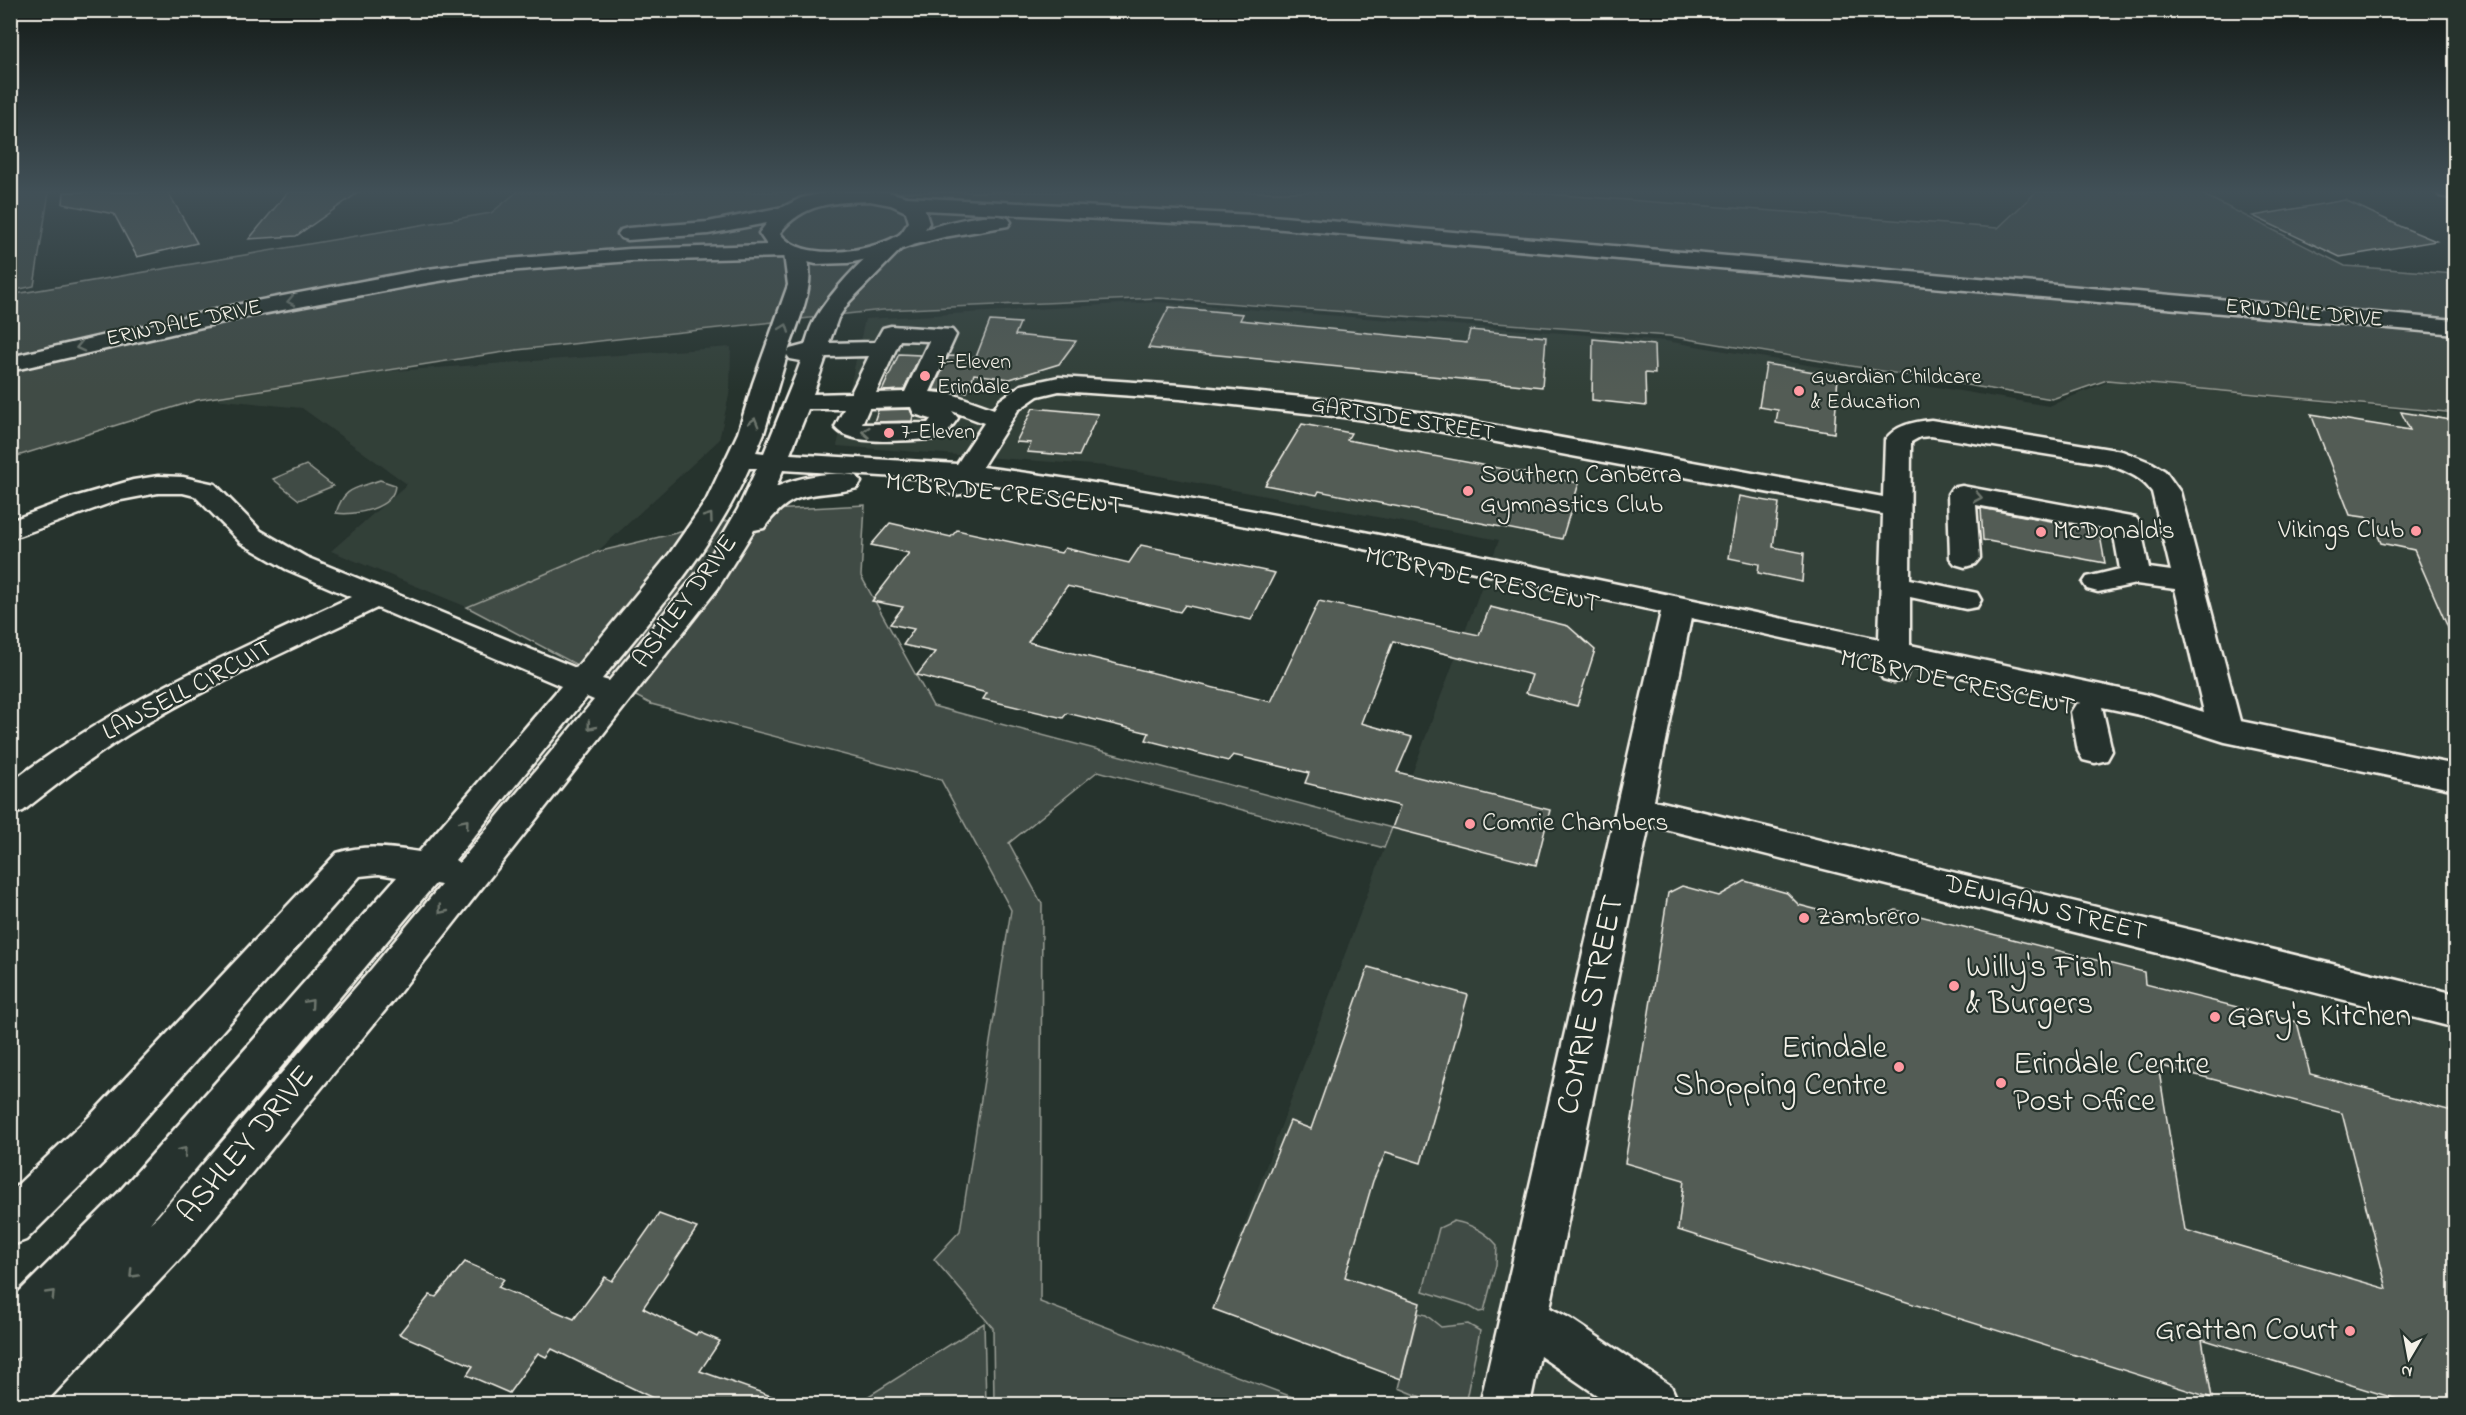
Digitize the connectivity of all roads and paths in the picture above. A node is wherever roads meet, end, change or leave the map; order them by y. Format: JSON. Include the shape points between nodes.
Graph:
{"nodes":[{"id":1,"x":418,"y":258,"type":"edge"},
{"id":2,"x":596,"y":258,"type":"edge"},
{"id":3,"x":792,"y":258,"type":"edge"},
{"id":4,"x":880,"y":258,"type":"edge"},
{"id":5,"x":1679,"y":258,"type":"edge"},
{"id":6,"x":373,"y":265,"type":"dead end"},
{"id":7,"x":282,"y":282,"type":"dead end"},
{"id":8,"x":148,"y":310,"type":"dead end"},
{"id":9,"x":2456,"y":327,"type":"edge"},
{"id":10,"x":818,"y":350,"type":"junction"},
{"id":11,"x":884,"y":350,"type":"junction"},
{"id":12,"x":773,"y":360,"type":"junction"},
{"id":13,"x":10,"y":364,"type":"edge"},
{"id":14,"x":920,"y":400,"type":"junction"},
{"id":15,"x":859,"y":401,"type":"junction"},
{"id":16,"x":797,"y":404,"type":"junction"},
{"id":17,"x":999,"y":420,"type":"junction"},
{"id":18,"x":736,"y":466,"type":"junction"},
{"id":19,"x":771,"y":468,"type":"junction"},
{"id":20,"x":854,"y":473,"type":"junction"},
{"id":21,"x":961,"y":480,"type":"junction"},
{"id":22,"x":1895,"y":508,"type":"junction"},
{"id":23,"x":10,"y":531,"type":"edge"},
{"id":24,"x":1965,"y":558,"type":"dead end"},
{"id":25,"x":701,"y":565,"type":"junction"},
{"id":26,"x":2136,"y":575,"type":"junction"},
{"id":27,"x":2188,"y":582,"type":"junction"},
{"id":28,"x":2098,"y":583,"type":"dead end"},
{"id":29,"x":1895,"y":585,"type":"junction"},
{"id":30,"x":376,"y":597,"type":"junction"},
{"id":31,"x":1966,"y":600,"type":"dead end"},
{"id":32,"x":1676,"y":615,"type":"junction"},
{"id":33,"x":1894,"y":661,"type":"junction"},
{"id":34,"x":598,"y":689,"type":"junction"},
{"id":35,"x":2088,"y":712,"type":"junction"},
{"id":36,"x":2225,"y":730,"type":"junction"},
{"id":37,"x":2095,"y":751,"type":"dead end"},
{"id":38,"x":2456,"y":778,"type":"edge"},
{"id":39,"x":10,"y":802,"type":"edge"},
{"id":40,"x":1634,"y":808,"type":"junction"},
{"id":41,"x":427,"y":868,"type":"junction"},
{"id":42,"x":471,"y":875,"type":"junction"},
{"id":43,"x":2456,"y":1011,"type":"edge"},
{"id":44,"x":10,"y":1224,"type":"edge"},
{"id":45,"x":1523,"y":1321,"type":"junction"},
{"id":46,"x":10,"y":1336,"type":"edge"},
{"id":47,"x":10,"y":1403,"type":"edge"},
{"id":48,"x":1505,"y":1404,"type":"edge"},
{"id":49,"x":1653,"y":1404,"type":"edge"}],
"edges":[{"from":1,"to":6,"type":"street"},
{"from":2,"to":13,"type":"street","name":"ERINDALE DRIVE","one_way":true,"via":[[483,268],[252,309]]},
{"from":12,"to":3,"type":"street","name":"ASHLEY DRIVE","one_way":true,"via":[[799,285]]},
{"from":4,"to":10,"type":"street","name":"ASHLEY DRIVE","via":[[862,272],[826,320]]},
{"from":5,"to":9,"type":"street","name":"ERINDALE DRIVE"},
{"from":7,"to":8,"type":"street","name":"ERINDALE DRIVE"},
{"from":10,"to":11,"type":"street"},
{"from":10,"to":12,"type":"street"},
{"from":10,"to":16,"type":"street","name":"ASHLEY DRIVE"},
{"from":11,"to":14,"type":"street","via":[[891,333],[944,335]]},
{"from":11,"to":15,"type":"street"},
{"from":18,"to":12,"type":"street","name":"ASHLEY DRIVE","one_way":true,"via":[[751,433]]},
{"from":14,"to":15,"type":"street"},
{"from":14,"to":15,"type":"street","one_way":true,"via":[[923,409],[935,410],[945,418],[936,431],[858,432],[848,427]]},
{"from":14,"to":17,"type":"street","via":[[943,399]]},
{"from":15,"to":16,"type":"street"},
{"from":16,"to":19,"type":"street","name":"ASHLEY DRIVE"},
{"from":16,"to":20,"type":"street","via":[[808,443]]},
{"from":17,"to":21,"type":"street","name":"GARTSIDE STREET"},
{"from":17,"to":22,"type":"street","name":"GARTSIDE STREET","via":[[1018,397],[1044,386],[1180,392],[1432,422]]},
{"from":18,"to":19,"type":"street","name":"MCBRYDE CRESCENT"},
{"from":25,"to":18,"type":"street","name":"ASHLEY DRIVE","one_way":true,"via":[[720,502]]},
{"from":19,"to":20,"type":"street","name":"MCBRYDE CRESCENT"},
{"from":19,"to":25,"type":"street","name":"ASHLEY DRIVE","via":[[757,501]]},
{"from":20,"to":21,"type":"street","name":"MCBRYDE CRESCENT"},
{"from":20,"to":25,"type":"street","via":[[789,490],[763,507],[752,526]]},
{"from":21,"to":32,"type":"street","name":"MCBRYDE CRESCENT","via":[[1084,488]]},
{"from":22,"to":27,"type":"street","via":[[1898,440],[1916,429],[1969,433],[2113,458],[2143,469],[2166,492]]},
{"from":22,"to":29,"type":"street"},
{"from":23,"to":30,"type":"street","via":[[141,487],[171,483],[196,486],[205,490],[251,537],[296,563]]},
{"from":24,"to":26,"type":"street","one_way":true,"via":[[1962,494],[2126,524]]},
{"from":25,"to":34,"type":"street","name":"ASHLEY DRIVE"},
{"from":26,"to":27,"type":"street"},
{"from":26,"to":28,"type":"street"},
{"from":27,"to":36,"type":"street"},
{"from":29,"to":31,"type":"street"},
{"from":29,"to":33,"type":"street"},
{"from":30,"to":34,"type":"street"},
{"from":30,"to":39,"type":"street","name":"LANSELL CIRCUIT","via":[[120,724]]},
{"from":32,"to":33,"type":"street","name":"MCBRYDE CRESCENT"},
{"from":32,"to":40,"type":"street","name":"COMRIE STREET"},
{"from":33,"to":35,"type":"street","name":"MCBRYDE CRESCENT"},
{"from":33,"to":36,"type":"street","name":"MCBRYDE CRESCENT","via":[[2144,705]]},
{"from":41,"to":34,"type":"street","name":"ASHLEY DRIVE","one_way":true},
{"from":34,"to":42,"type":"street","name":"ASHLEY DRIVE","one_way":true},
{"from":35,"to":36,"type":"street","name":"MCBRYDE CRESCENT","via":[[2148,725]]},
{"from":35,"to":37,"type":"street"},
{"from":36,"to":38,"type":"street","name":"MCBRYDE CRESCENT"},
{"from":40,"to":43,"type":"street","name":"DENIGAN STREET"},
{"from":40,"to":45,"type":"street","name":"COMRIE STREET"},
{"from":41,"to":42,"type":"street"},
{"from":41,"to":44,"type":"street","via":[[379,860],[350,863],[105,1131]]},
{"from":46,"to":41,"type":"street","name":"ASHLEY DRIVE","one_way":true,"via":[[136,1206]]},
{"from":42,"to":47,"type":"street","name":"ASHLEY DRIVE","one_way":true,"via":[[174,1232]]},
{"from":45,"to":48,"type":"street","name":"COMRIE STREET"},
{"from":45,"to":49,"type":"street","via":[[1554,1335]]}]}
